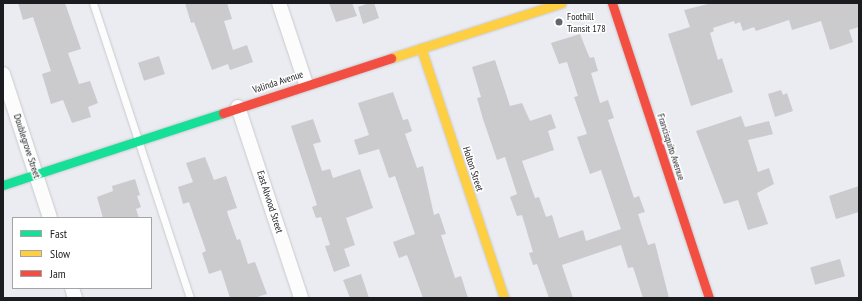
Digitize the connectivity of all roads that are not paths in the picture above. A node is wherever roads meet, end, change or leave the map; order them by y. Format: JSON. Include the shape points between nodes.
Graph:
{"nodes":[{"id":1,"x":93,"y":3,"type":"edge"},
{"id":2,"x":279,"y":3,"type":"edge"},
{"id":3,"x":561,"y":3,"type":"edge"},
{"id":4,"x":612,"y":3,"type":"edge"},
{"id":5,"x":421,"y":48,"type":"junction"},
{"id":6,"x":3,"y":74,"type":"edge"},
{"id":7,"x":306,"y":84,"type":"junction"},
{"id":8,"x":238,"y":107,"type":"junction"},
{"id":9,"x":138,"y":140,"type":"junction"},
{"id":10,"x":36,"y":174,"type":"junction"},
{"id":11,"x":3,"y":185,"type":"edge"},
{"id":12,"x":50,"y":217,"type":"edge"},
{"id":13,"x":190,"y":298,"type":"edge"},
{"id":14,"x":301,"y":298,"type":"edge"},
{"id":15,"x":504,"y":298,"type":"edge"},
{"id":16,"x":709,"y":298,"type":"edge"}],
"edges":[{"from":1,"to":9,"type":"lane"},
{"from":2,"to":7,"type":"street"},
{"from":3,"to":5,"type":"main road","name":"Valinda Avenue"},
{"from":4,"to":16,"type":"main road","name":"Francisquito Avenue"},
{"from":5,"to":7,"type":"main road","name":"Valinda Avenue"},
{"from":5,"to":15,"type":"main road","name":"Holton Street"},
{"from":6,"to":10,"type":"street","name":"Doublegrove Street"},
{"from":7,"to":8,"type":"main road","name":"Valinda Avenue"},
{"from":8,"to":9,"type":"main road","name":"Valinda Avenue"},
{"from":8,"to":14,"type":"street","name":"East Alwood Street"},
{"from":9,"to":10,"type":"main road","name":"Valinda Avenue"},
{"from":9,"to":13,"type":"lane"},
{"from":10,"to":11,"type":"main road","name":"Valinda Avenue"},
{"from":10,"to":12,"type":"street","name":"Doublegrove Street"}]}
